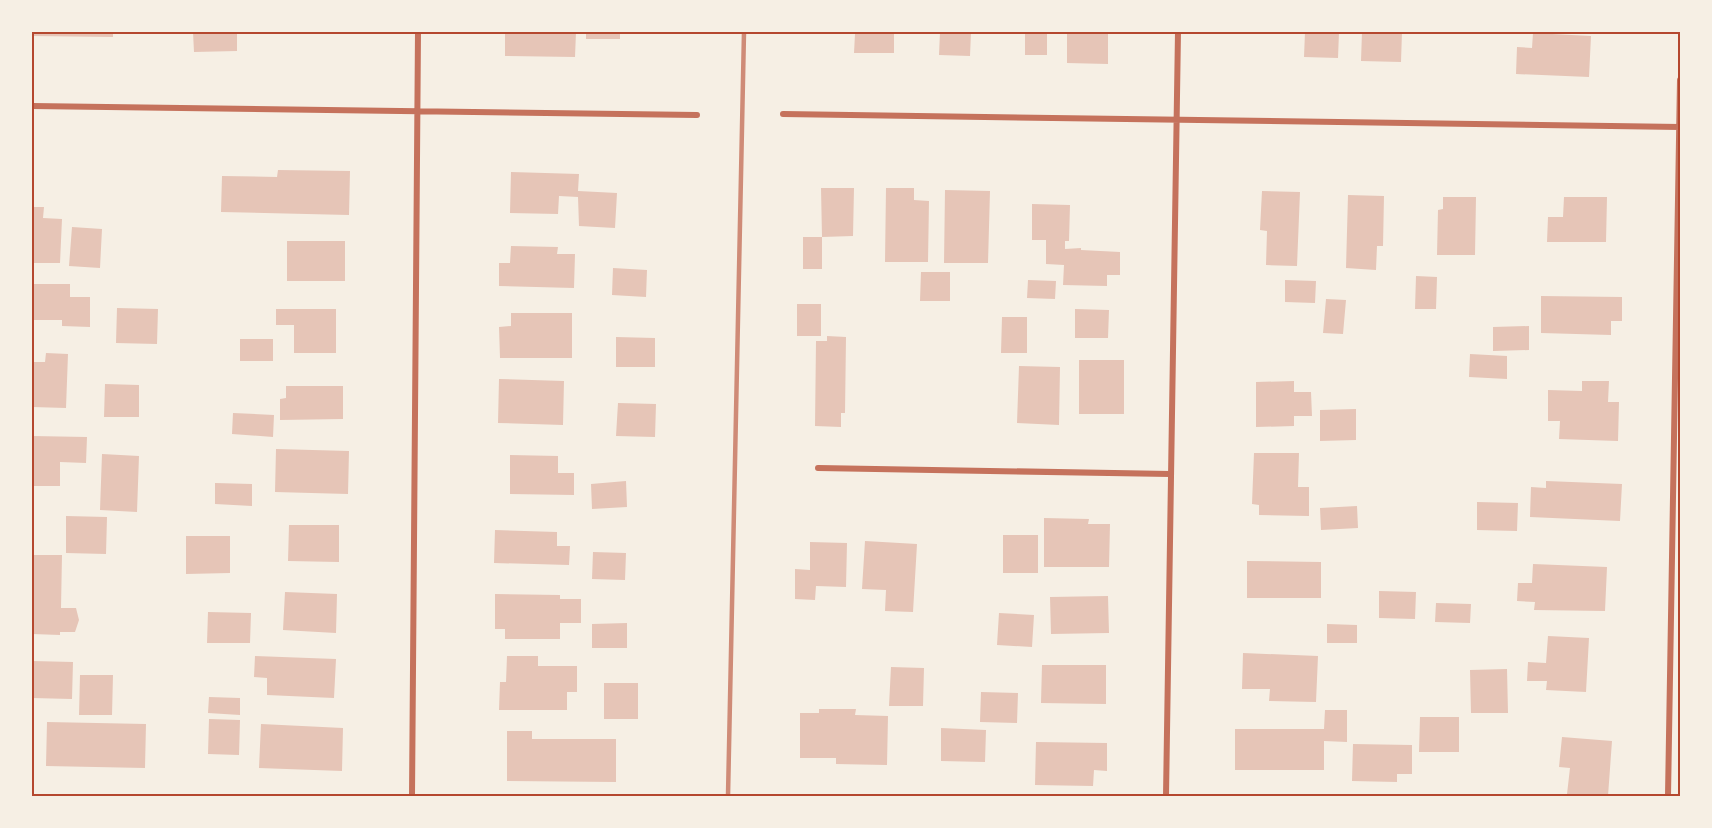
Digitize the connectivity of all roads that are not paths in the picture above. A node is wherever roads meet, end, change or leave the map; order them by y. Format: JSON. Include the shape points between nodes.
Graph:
{"nodes":[{"id":1,"x":418,"y":32,"type":"edge"},
{"id":2,"x":1178,"y":32,"type":"edge"},
{"id":3,"x":1680,"y":80,"type":"edge"},
{"id":4,"x":32,"y":106,"type":"edge"},
{"id":5,"x":417,"y":111,"type":"junction"},
{"id":6,"x":783,"y":114,"type":"dead end"},
{"id":7,"x":697,"y":116,"type":"dead end"},
{"id":8,"x":1177,"y":119,"type":"junction"},
{"id":9,"x":1680,"y":127,"type":"edge"},
{"id":10,"x":819,"y":468,"type":"dead end"},
{"id":11,"x":1170,"y":474,"type":"junction"},
{"id":12,"x":412,"y":796,"type":"edge"},
{"id":13,"x":1166,"y":796,"type":"edge"},
{"id":14,"x":1668,"y":796,"type":"edge"}],
"edges":[{"from":1,"to":5,"type":"street"},
{"from":2,"to":8,"type":"street"},
{"from":3,"to":9,"type":"street"},
{"from":4,"to":5,"type":"street"},
{"from":5,"to":7,"type":"street"},
{"from":5,"to":12,"type":"street"},
{"from":6,"to":8,"type":"street"},
{"from":8,"to":9,"type":"street"},
{"from":8,"to":11,"type":"street"},
{"from":9,"to":14,"type":"street"},
{"from":10,"to":11,"type":"street"},
{"from":11,"to":13,"type":"street"}]}
